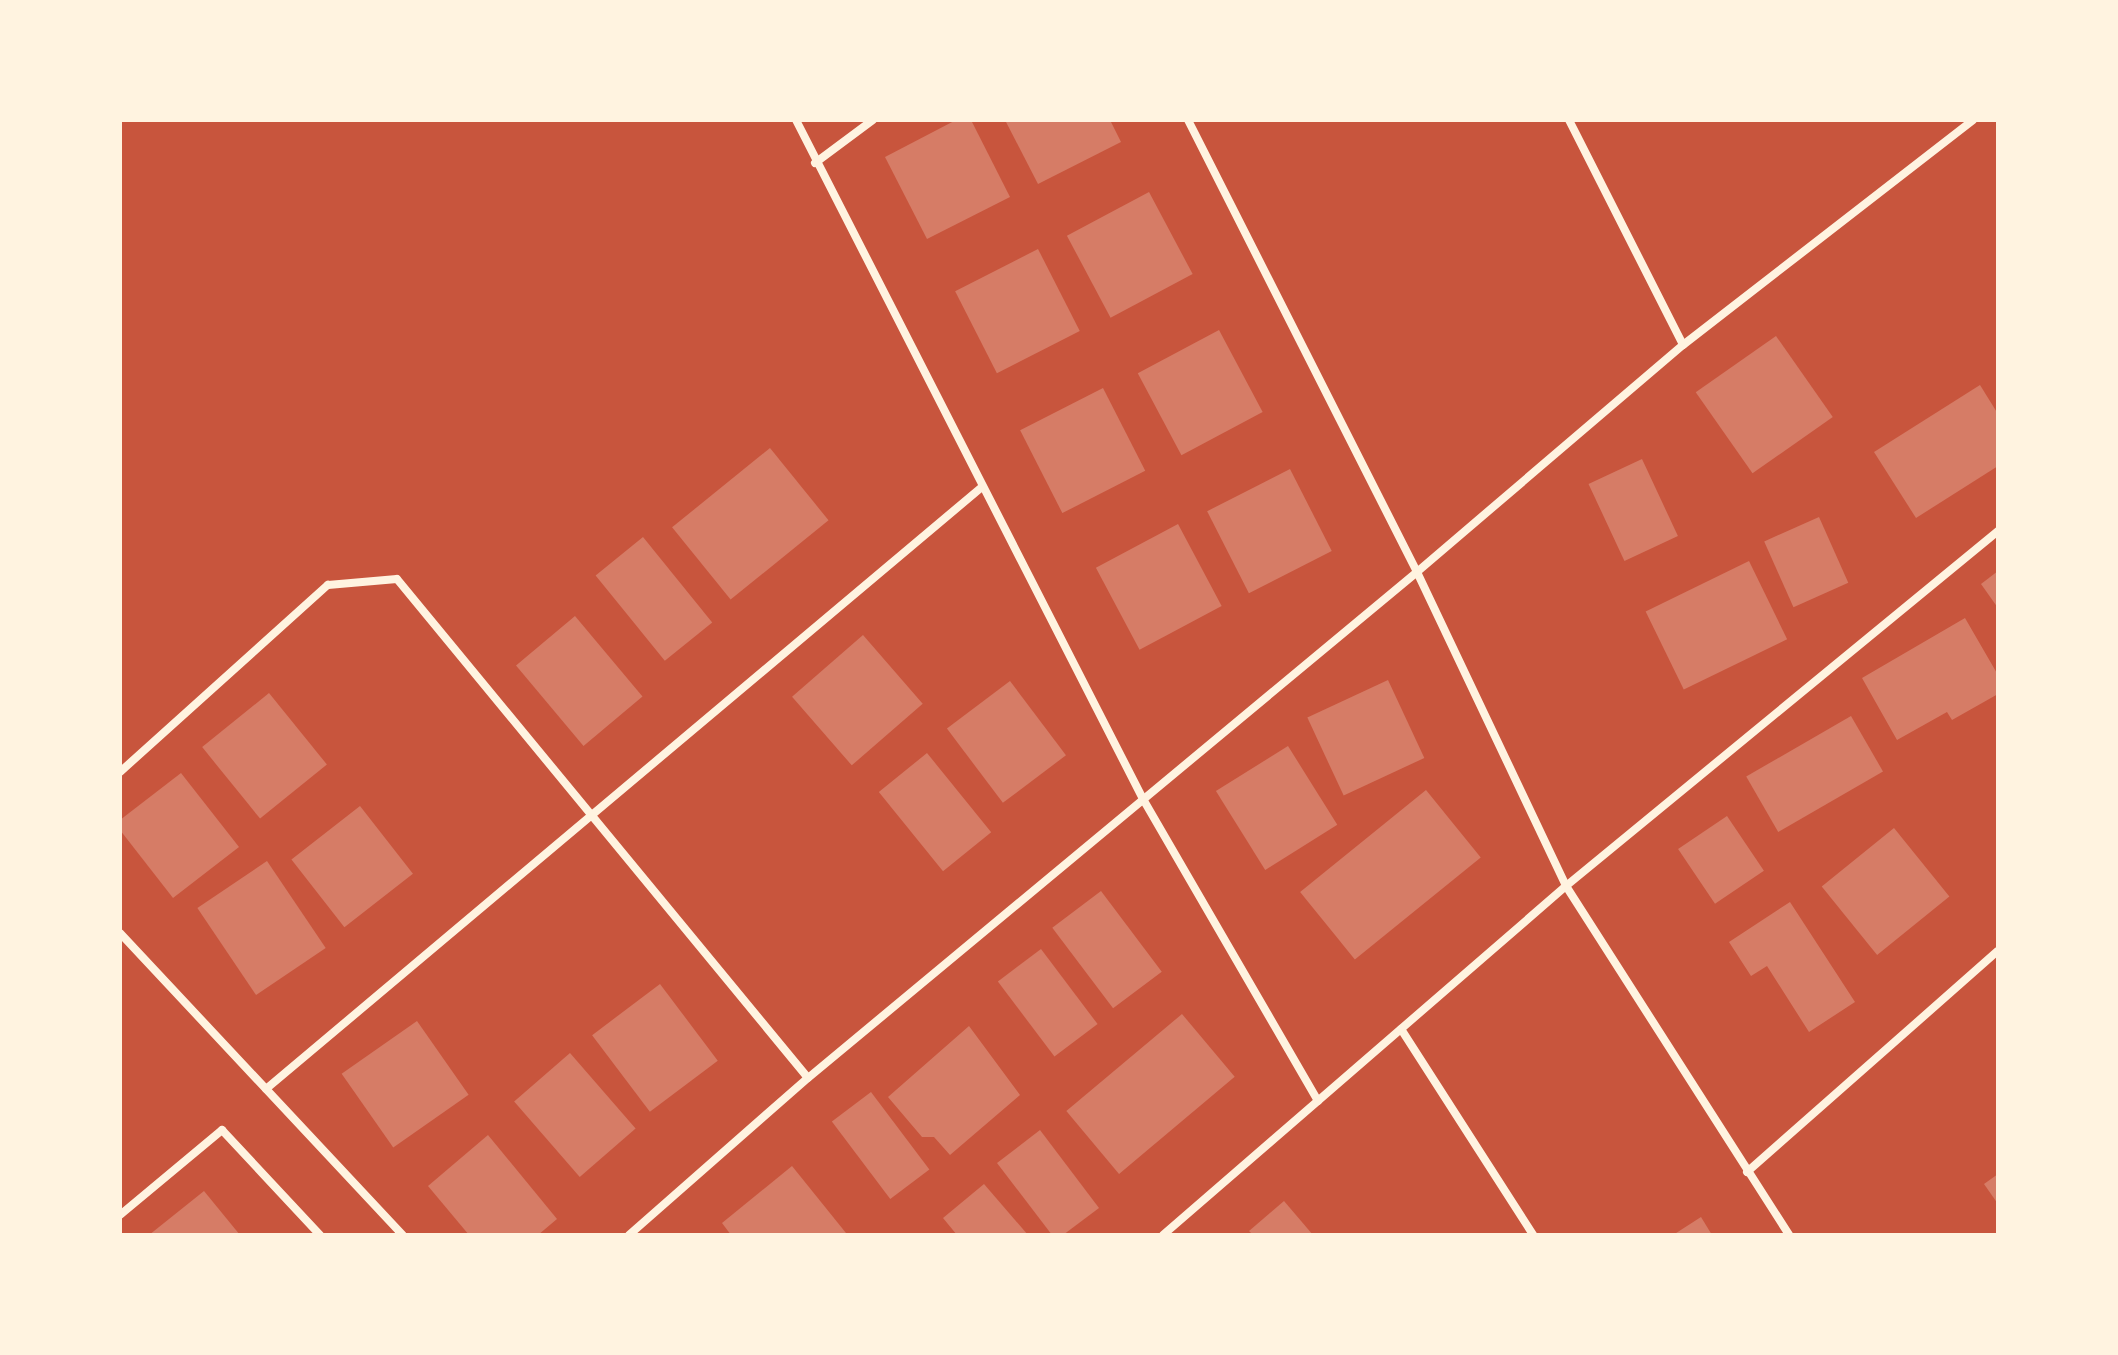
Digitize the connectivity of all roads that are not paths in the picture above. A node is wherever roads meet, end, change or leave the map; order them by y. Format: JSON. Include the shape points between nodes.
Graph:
{"nodes":[{"id":1,"x":796,"y":120,"type":"edge"},
{"id":2,"x":873,"y":120,"type":"edge"},
{"id":3,"x":1188,"y":120,"type":"edge"},
{"id":4,"x":1569,"y":120,"type":"edge"},
{"id":5,"x":1973,"y":120,"type":"edge"},
{"id":6,"x":815,"y":163,"type":"junction"},
{"id":7,"x":1683,"y":345,"type":"junction"},
{"id":8,"x":982,"y":487,"type":"junction"},
{"id":9,"x":1998,"y":531,"type":"edge"},
{"id":10,"x":1417,"y":572,"type":"junction"},
{"id":11,"x":120,"y":772,"type":"edge"},
{"id":12,"x":1143,"y":799,"type":"junction"},
{"id":13,"x":591,"y":815,"type":"junction"},
{"id":14,"x":1566,"y":886,"type":"junction"},
{"id":15,"x":120,"y":933,"type":"edge"},
{"id":16,"x":1998,"y":951,"type":"edge"},
{"id":17,"x":1401,"y":1029,"type":"junction"},
{"id":18,"x":808,"y":1078,"type":"junction"},
{"id":19,"x":266,"y":1089,"type":"junction"},
{"id":20,"x":1318,"y":1101,"type":"junction"},
{"id":21,"x":1747,"y":1172,"type":"junction"},
{"id":22,"x":120,"y":1215,"type":"edge"},
{"id":23,"x":320,"y":1235,"type":"edge"},
{"id":24,"x":403,"y":1235,"type":"edge"},
{"id":25,"x":629,"y":1235,"type":"edge"},
{"id":26,"x":1163,"y":1235,"type":"edge"},
{"id":27,"x":1533,"y":1235,"type":"edge"},
{"id":28,"x":1789,"y":1235,"type":"edge"}],
"edges":[{"from":1,"to":6,"type":"street"},
{"from":2,"to":6,"type":"street"},
{"from":3,"to":10,"type":"street"},
{"from":4,"to":7,"type":"street"},
{"from":5,"to":7,"type":"street"},
{"from":6,"to":8,"type":"street"},
{"from":7,"to":10,"type":"street"},
{"from":8,"to":12,"type":"street"},
{"from":8,"to":13,"type":"street"},
{"from":9,"to":14,"type":"street"},
{"from":10,"to":12,"type":"street"},
{"from":10,"to":14,"type":"street"},
{"from":11,"to":13,"type":"street","via":[[328,585],[397,579]]},
{"from":12,"to":18,"type":"street"},
{"from":12,"to":20,"type":"street"},
{"from":13,"to":18,"type":"street"},
{"from":13,"to":19,"type":"street"},
{"from":14,"to":17,"type":"street"},
{"from":14,"to":21,"type":"street"},
{"from":15,"to":19,"type":"street"},
{"from":16,"to":21,"type":"street"},
{"from":17,"to":20,"type":"street"},
{"from":17,"to":27,"type":"street"},
{"from":18,"to":25,"type":"street"},
{"from":19,"to":24,"type":"street"},
{"from":20,"to":26,"type":"street"},
{"from":21,"to":28,"type":"street"},
{"from":22,"to":23,"type":"street","via":[[222,1130]]}]}
